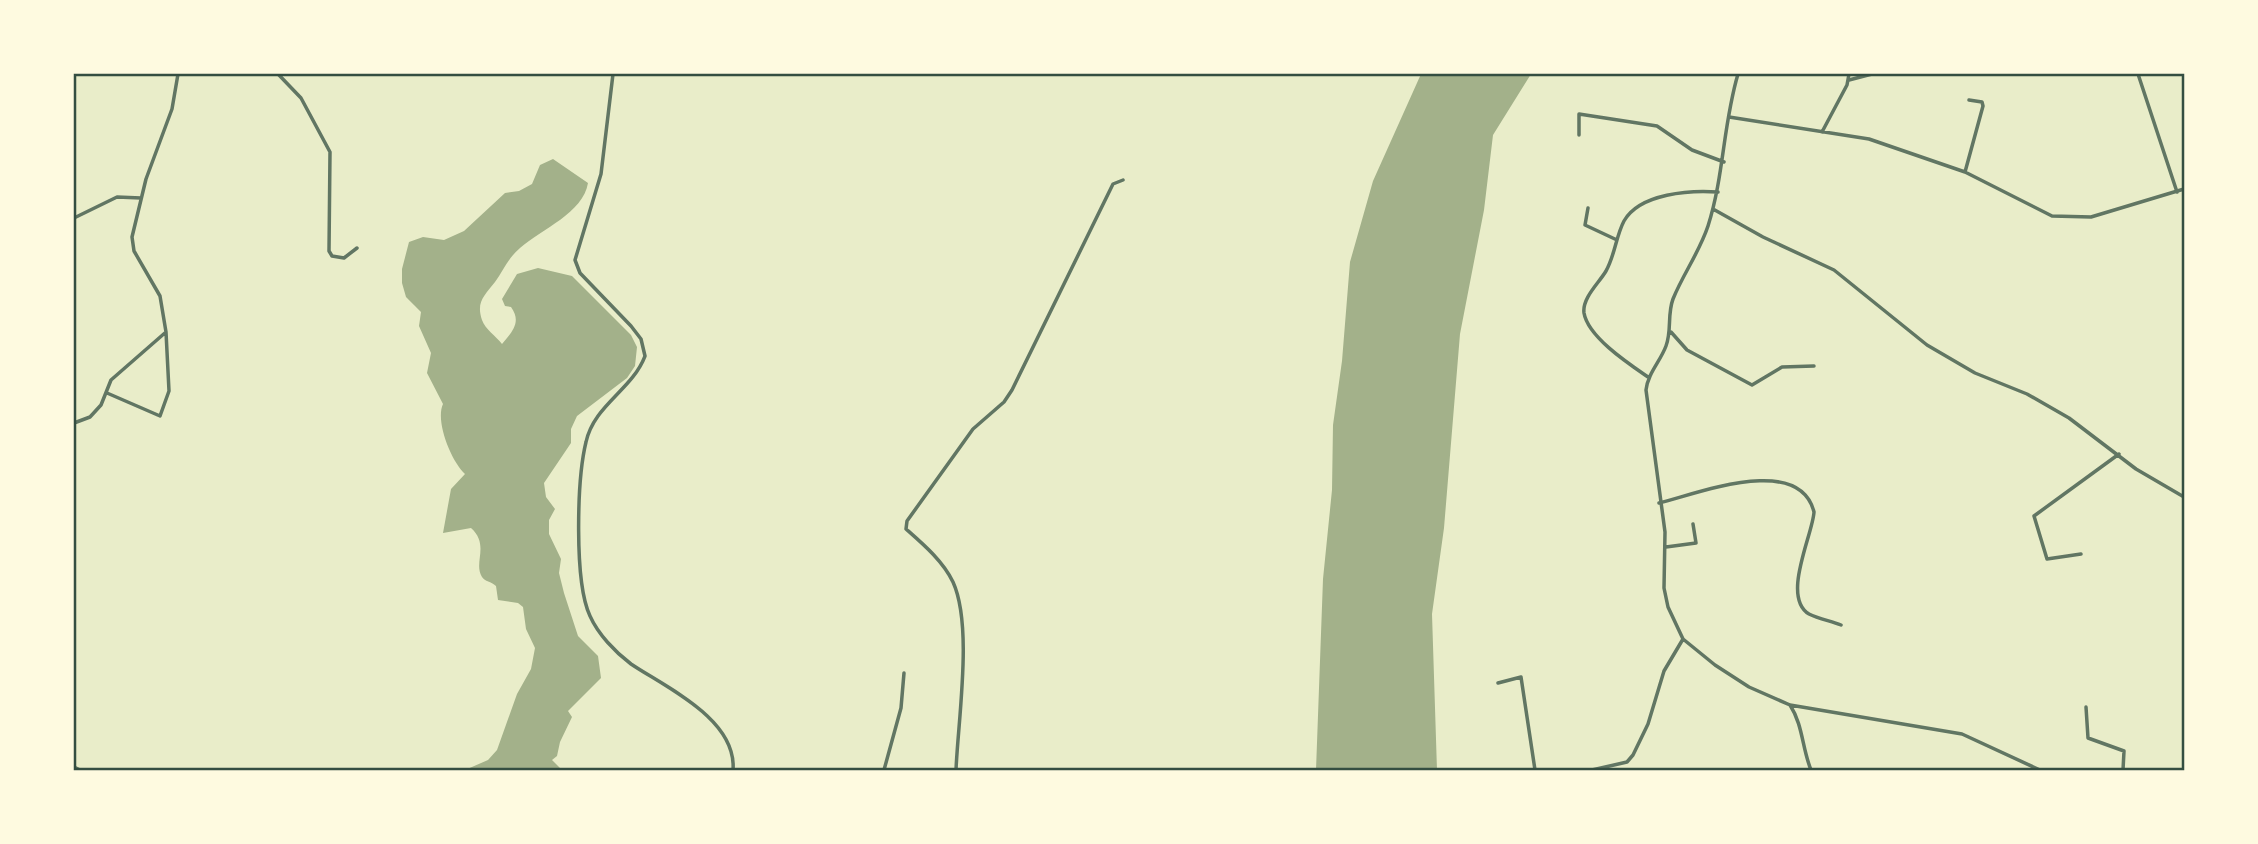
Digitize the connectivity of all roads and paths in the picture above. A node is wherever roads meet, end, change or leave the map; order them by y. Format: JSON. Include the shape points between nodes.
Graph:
{"nodes":[{"id":1,"x":178,"y":74,"type":"edge"},
{"id":2,"x":278,"y":74,"type":"edge"},
{"id":3,"x":613,"y":74,"type":"edge"},
{"id":4,"x":1738,"y":74,"type":"edge"},
{"id":5,"x":1849,"y":74,"type":"edge"},
{"id":6,"x":1872,"y":74,"type":"edge"},
{"id":7,"x":2138,"y":74,"type":"edge"},
{"id":8,"x":1849,"y":80,"type":"junction"},
{"id":9,"x":1969,"y":100,"type":"dead end"},
{"id":10,"x":1729,"y":117,"type":"junction"},
{"id":11,"x":1822,"y":132,"type":"junction"},
{"id":12,"x":1579,"y":135,"type":"dead end"},
{"id":13,"x":1724,"y":162,"type":"junction"},
{"id":14,"x":1965,"y":172,"type":"junction"},
{"id":15,"x":1123,"y":180,"type":"dead end"},
{"id":16,"x":2185,"y":189,"type":"edge"},
{"id":17,"x":1718,"y":191,"type":"junction"},
{"id":18,"x":2177,"y":191,"type":"junction"},
{"id":19,"x":141,"y":198,"type":"junction"},
{"id":20,"x":1588,"y":208,"type":"dead end"},
{"id":21,"x":1713,"y":209,"type":"junction"},
{"id":22,"x":74,"y":218,"type":"edge"},
{"id":23,"x":1618,"y":240,"type":"junction"},
{"id":24,"x":357,"y":248,"type":"dead end"},
{"id":25,"x":166,"y":332,"type":"junction"},
{"id":26,"x":1671,"y":332,"type":"junction"},
{"id":27,"x":1814,"y":366,"type":"dead end"},
{"id":28,"x":1648,"y":377,"type":"junction"},
{"id":29,"x":106,"y":393,"type":"junction"},
{"id":30,"x":74,"y":423,"type":"edge"},
{"id":31,"x":2119,"y":454,"type":"junction"},
{"id":32,"x":2185,"y":497,"type":"edge"},
{"id":33,"x":1659,"y":503,"type":"junction"},
{"id":34,"x":1693,"y":524,"type":"dead end"},
{"id":35,"x":1666,"y":547,"type":"junction"},
{"id":36,"x":2081,"y":554,"type":"dead end"},
{"id":37,"x":1841,"y":625,"type":"dead end"},
{"id":38,"x":1683,"y":639,"type":"junction"},
{"id":39,"x":904,"y":673,"type":"dead end"},
{"id":40,"x":1498,"y":683,"type":"dead end"},
{"id":41,"x":1790,"y":705,"type":"junction"},
{"id":42,"x":2086,"y":707,"type":"dead end"},
{"id":43,"x":74,"y":766,"type":"edge"},
{"id":44,"x":1602,"y":770,"type":"edge"},
{"id":45,"x":80,"y":771,"type":"edge"},
{"id":46,"x":733,"y":771,"type":"edge"},
{"id":47,"x":884,"y":771,"type":"edge"},
{"id":48,"x":956,"y":771,"type":"edge"},
{"id":49,"x":1535,"y":771,"type":"edge"},
{"id":50,"x":1592,"y":771,"type":"edge"},
{"id":51,"x":1811,"y":771,"type":"edge"},
{"id":52,"x":2040,"y":771,"type":"edge"},
{"id":53,"x":2123,"y":771,"type":"edge"}],
"edges":[{"from":1,"to":19,"type":"street","via":[[172,109]]},
{"from":2,"to":24,"type":"street","via":[[301,99],[330,152],[329,251],[344,258]]},
{"from":3,"to":46,"type":"street","via":[[601,174],[575,260],[580,273],[641,339],[645,356],[634,377],[599,413],[586,442],[580,503],[583,594],[590,617],[611,646],[682,693],[710,722],[729,747]]},
{"from":4,"to":10,"type":"street"},
{"from":5,"to":8,"type":"street"},
{"from":6,"to":8,"type":"street"},
{"from":7,"to":18,"type":"street"},
{"from":8,"to":11,"type":"street"},
{"from":9,"to":14,"type":"street","via":[[1983,106]]},
{"from":10,"to":11,"type":"street"},
{"from":10,"to":13,"type":"street"},
{"from":11,"to":14,"type":"street","via":[[1869,139]]},
{"from":12,"to":13,"type":"street","via":[[1579,114],[1651,125]]},
{"from":13,"to":17,"type":"street"},
{"from":14,"to":18,"type":"street","via":[[2043,214],[2072,219]]},
{"from":15,"to":48,"type":"street","via":[[1112,184],[1012,390],[973,429],[907,521],[906,529],[950,576],[960,603]]},
{"from":16,"to":18,"type":"street"},
{"from":17,"to":21,"type":"street"},
{"from":17,"to":23,"type":"street","via":[[1681,191],[1639,207],[1624,221]]},
{"from":19,"to":22,"type":"street","via":[[117,197]]},
{"from":19,"to":25,"type":"street","via":[[132,247],[160,296]]},
{"from":20,"to":23,"type":"street","via":[[1585,225]]},
{"from":21,"to":26,"type":"street","via":[[1689,273],[1672,303]]},
{"from":21,"to":31,"type":"street","via":[[1834,270],[1927,345],[1975,373],[2027,394]]},
{"from":23,"to":28,"type":"street","via":[[1584,312],[1592,330]]},
{"from":25,"to":29,"type":"street","via":[[111,380]]},
{"from":25,"to":29,"type":"street","via":[[169,391],[160,416]]},
{"from":26,"to":27,"type":"street","via":[[1687,350],[1752,385],[1782,367]]},
{"from":26,"to":28,"type":"street"},
{"from":28,"to":33,"type":"street","via":[[1646,399]]},
{"from":29,"to":30,"type":"street","via":[[90,417]]},
{"from":31,"to":32,"type":"street"},
{"from":31,"to":36,"type":"street","via":[[2034,516],[2048,559]]},
{"from":33,"to":35,"type":"street"},
{"from":33,"to":37,"type":"street","via":[[1756,480],[1795,487],[1814,512],[1799,564],[1801,601],[1810,614]]},
{"from":34,"to":35,"type":"street","via":[[1696,543]]},
{"from":35,"to":38,"type":"street","via":[[1664,588]]},
{"from":38,"to":41,"type":"street","via":[[1749,687]]},
{"from":38,"to":44,"type":"street","via":[[1664,671],[1633,755],[1627,762]]},
{"from":39,"to":47,"type":"street","via":[[901,708]]},
{"from":40,"to":49,"type":"street","via":[[1521,677]]},
{"from":41,"to":51,"type":"street","via":[[1799,721]]},
{"from":41,"to":52,"type":"street","via":[[1962,734]]},
{"from":42,"to":53,"type":"street","via":[[2088,738],[2125,752]]},
{"from":43,"to":45,"type":"street"},
{"from":44,"to":50,"type":"street"}]}
